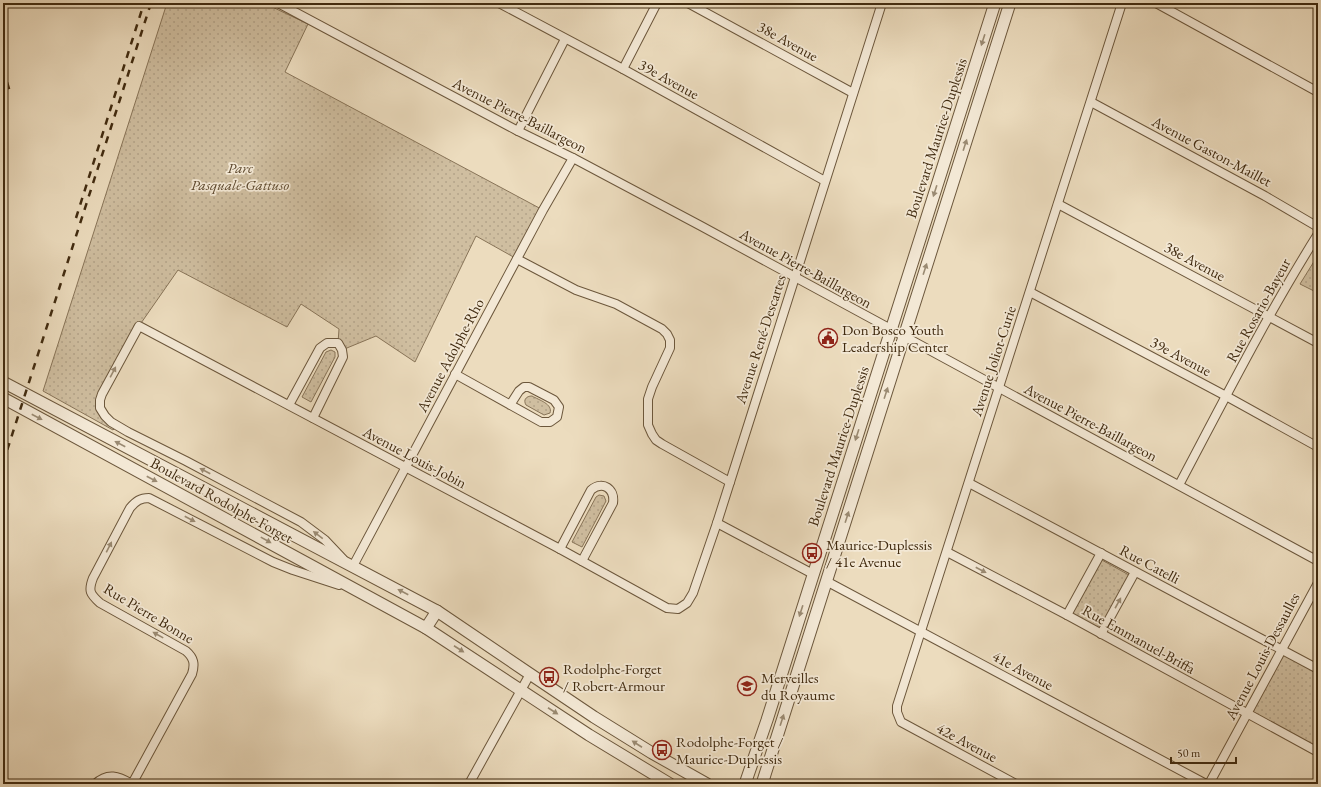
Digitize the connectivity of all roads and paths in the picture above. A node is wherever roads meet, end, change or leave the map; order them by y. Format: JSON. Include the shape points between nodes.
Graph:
{"nodes":[{"id":1,"x":278,"y":3,"type":"edge"},
{"id":2,"x":499,"y":3,"type":"edge"},
{"id":3,"x":657,"y":3,"type":"edge"},
{"id":4,"x":688,"y":3,"type":"edge"},
{"id":5,"x":882,"y":3,"type":"edge"},
{"id":6,"x":995,"y":3,"type":"edge"},
{"id":7,"x":1010,"y":3,"type":"edge"},
{"id":8,"x":1122,"y":3,"type":"edge"},
{"id":9,"x":1156,"y":3,"type":"edge"},
{"id":10,"x":565,"y":39,"type":"junction"},
{"id":11,"x":623,"y":69,"type":"junction"},
{"id":12,"x":1318,"y":92,"type":"edge"},
{"id":13,"x":853,"y":93,"type":"junction"},
{"id":14,"x":1091,"y":102,"type":"junction"},
{"id":15,"x":518,"y":131,"type":"junction"},
{"id":16,"x":573,"y":158,"type":"junction"},
{"id":17,"x":825,"y":181,"type":"junction"},
{"id":18,"x":1058,"y":204,"type":"junction"},
{"id":19,"x":1318,"y":227,"type":"edge"},
{"id":20,"x":1318,"y":234,"type":"edge"},
{"id":21,"x":518,"y":258,"type":"junction"},
{"id":22,"x":795,"y":277,"type":"junction"},
{"id":23,"x":1030,"y":292,"type":"junction"},
{"id":24,"x":1269,"y":317,"type":"junction"},
{"id":25,"x":891,"y":330,"type":"junction"},
{"id":26,"x":904,"y":337,"type":"junction"},
{"id":27,"x":1318,"y":343,"type":"edge"},
{"id":28,"x":455,"y":374,"type":"junction"},
{"id":29,"x":3,"y":382,"type":"edge"},
{"id":30,"x":999,"y":388,"type":"junction"},
{"id":31,"x":1226,"y":396,"type":"junction"},
{"id":32,"x":3,"y":398,"type":"edge"},
{"id":33,"x":289,"y":405,"type":"junction"},
{"id":34,"x":510,"y":405,"type":"junction"},
{"id":35,"x":100,"y":408,"type":"joint"},
{"id":36,"x":313,"y":418,"type":"junction"},
{"id":37,"x":1318,"y":447,"type":"edge"},
{"id":38,"x":406,"y":468,"type":"junction"},
{"id":39,"x":730,"y":482,"type":"junction"},
{"id":40,"x":969,"y":483,"type":"junction"},
{"id":41,"x":1179,"y":485,"type":"junction"},
{"id":42,"x":717,"y":523,"type":"junction"},
{"id":43,"x":560,"y":549,"type":"junction"},
{"id":44,"x":947,"y":552,"type":"junction"},
{"id":45,"x":1101,"y":553,"type":"junction"},
{"id":46,"x":582,"y":561,"type":"junction"},
{"id":47,"x":1318,"y":561,"type":"edge"},
{"id":48,"x":349,"y":564,"type":"junction"},
{"id":49,"x":1135,"y":572,"type":"junction"},
{"id":50,"x":813,"y":574,"type":"junction"},
{"id":51,"x":826,"y":580,"type":"junction"},
{"id":52,"x":1318,"y":583,"type":"edge"},
{"id":53,"x":363,"y":593,"type":"junction"},
{"id":54,"x":437,"y":610,"type":"junction"},
{"id":55,"x":678,"y":610,"type":"joint"},
{"id":56,"x":1067,"y":615,"type":"junction"},
{"id":57,"x":426,"y":628,"type":"junction"},
{"id":58,"x":921,"y":631,"type":"junction"},
{"id":59,"x":1101,"y":634,"type":"junction"},
{"id":60,"x":1281,"y":649,"type":"junction"},
{"id":61,"x":1318,"y":669,"type":"edge"},
{"id":62,"x":530,"y":674,"type":"junction"},
{"id":63,"x":520,"y":690,"type":"junction"},
{"id":64,"x":1247,"y":714,"type":"junction"},
{"id":65,"x":905,"y":725,"type":"joint"},
{"id":66,"x":1318,"y":752,"type":"edge"},
{"id":67,"x":95,"y":784,"type":"edge"},
{"id":68,"x":132,"y":784,"type":"edge"},
{"id":69,"x":469,"y":784,"type":"edge"},
{"id":70,"x":670,"y":784,"type":"edge"},
{"id":71,"x":707,"y":784,"type":"edge"},
{"id":72,"x":745,"y":784,"type":"edge"},
{"id":73,"x":762,"y":784,"type":"edge"},
{"id":74,"x":1016,"y":784,"type":"edge"},
{"id":75,"x":1207,"y":784,"type":"edge"}],
"edges":[{"from":1,"to":15,"type":"street","name":"Avenue Pierre-Baillargeon"},
{"from":2,"to":10,"type":"street","name":"39e Avenue"},
{"from":3,"to":11,"type":"street"},
{"from":4,"to":13,"type":"street","name":"38e Avenue"},
{"from":5,"to":13,"type":"street","name":"Avenue René-Descartes"},
{"from":6,"to":25,"type":"street","name":"Boulevard Maurice-Duplessis","one_way":true},
{"from":26,"to":7,"type":"street","name":"Boulevard Maurice-Duplessis","one_way":true},
{"from":8,"to":14,"type":"street","name":"Avenue Joliot-Curie"},
{"from":9,"to":12,"type":"street"},
{"from":10,"to":11,"type":"street","name":"39e Avenue"},
{"from":10,"to":15,"type":"street"},
{"from":11,"to":17,"type":"street","name":"39e Avenue"},
{"from":13,"to":17,"type":"street","name":"Avenue René-Descartes"},
{"from":14,"to":18,"type":"street","name":"Avenue Joliot-Curie"},
{"from":14,"to":19,"type":"street","name":"Avenue Gaston-Maillet"},
{"from":15,"to":16,"type":"street","name":"Avenue Pierre-Baillargeon"},
{"from":16,"to":21,"type":"street","name":"Avenue Adolphe-Rho"},
{"from":16,"to":22,"type":"street","name":"Avenue Pierre-Baillargeon"},
{"from":17,"to":22,"type":"street","name":"Avenue René-Descartes"},
{"from":18,"to":23,"type":"street","name":"Avenue Joliot-Curie"},
{"from":18,"to":24,"type":"street","name":"38e Avenue"},
{"from":20,"to":24,"type":"street","name":"Rue Rosario-Bayeur"},
{"from":21,"to":28,"type":"street","name":"Avenue Adolphe-Rho"},
{"from":21,"to":39,"type":"street","via":[[576,290],[616,304],[662,329],[670,340],[670,348],[648,399],[648,425],[656,440]]},
{"from":22,"to":25,"type":"street","name":"Avenue Pierre-Baillargeon"},
{"from":22,"to":39,"type":"street","name":"Avenue René-Descartes"},
{"from":23,"to":30,"type":"street","name":"Avenue Joliot-Curie"},
{"from":23,"to":31,"type":"street","name":"39e Avenue"},
{"from":24,"to":27,"type":"street","name":"38e Avenue"},
{"from":24,"to":31,"type":"street","name":"Rue Rosario-Bayeur"},
{"from":25,"to":26,"type":"street","name":"Avenue Pierre-Baillargeon"},
{"from":25,"to":50,"type":"street","name":"Boulevard Maurice-Duplessis","one_way":true},
{"from":26,"to":30,"type":"street","name":"Avenue Pierre-Baillargeon"},
{"from":51,"to":26,"type":"street","name":"Boulevard Maurice-Duplessis","one_way":true},
{"from":28,"to":34,"type":"street"},
{"from":28,"to":38,"type":"street","name":"Avenue Adolphe-Rho"},
{"from":48,"to":29,"type":"street","name":"Boulevard Rodolphe-Forget","one_way":true},
{"from":30,"to":40,"type":"street","name":"Avenue Joliot-Curie"},
{"from":30,"to":41,"type":"street","name":"Avenue Pierre-Baillargeon"},
{"from":31,"to":37,"type":"street","name":"39e Avenue"},
{"from":31,"to":41,"type":"street","name":"Rue Rosario-Bayeur"},
{"from":32,"to":53,"type":"street","name":"Boulevard Rodolphe-Forget","one_way":true},
{"from":35,"to":33,"type":"street","name":"Avenue Louis-Jobin","one_way":true,"via":[[102,394],[139,326]]},
{"from":33,"to":36,"type":"street","name":"Avenue Louis-Jobin"},
{"from":33,"to":36,"type":"street","via":[[320,348],[327,343],[338,343],[343,357]]},
{"from":34,"to":34,"type":"street","via":[[540,422],[550,422],[557,417],[559,408],[554,400],[529,387],[519,390]]},
{"from":48,"to":35,"type":"street","name":"Boulevard Rodolphe-Forget","one_way":true,"via":[[325,540],[301,522],[128,432],[104,416]]},
{"from":36,"to":38,"type":"street","name":"Avenue Louis-Jobin"},
{"from":38,"to":43,"type":"street","name":"Avenue Louis-Jobin"},
{"from":38,"to":48,"type":"street","name":"Avenue Adolphe-Rho"},
{"from":39,"to":42,"type":"street","name":"Avenue René-Descartes"},
{"from":40,"to":44,"type":"street","name":"Avenue Joliot-Curie"},
{"from":40,"to":45,"type":"street","name":"Rue Catelli"},
{"from":41,"to":47,"type":"street","name":"Avenue Pierre-Baillargeon"},
{"from":42,"to":50,"type":"street"},
{"from":42,"to":55,"type":"street","name":"Avenue René-Descartes","via":[[693,594],[687,604]]},
{"from":43,"to":46,"type":"street","name":"Avenue Louis-Jobin"},
{"from":43,"to":46,"type":"street","via":[[591,490],[598,486],[607,486],[612,494],[613,503]]},
{"from":44,"to":56,"type":"street","name":"Rue Emmanuel-Briffa","one_way":true},
{"from":44,"to":58,"type":"street","name":"Avenue Joliot-Curie"},
{"from":45,"to":49,"type":"street","name":"Rue Catelli"},
{"from":45,"to":56,"type":"street"},
{"from":46,"to":55,"type":"street","name":"Avenue Louis-Jobin","via":[[667,608]]},
{"from":54,"to":48,"type":"street","name":"Boulevard Rodolphe-Forget","one_way":true},
{"from":59,"to":49,"type":"street","one_way":true},
{"from":49,"to":60,"type":"street","name":"Rue Catelli"},
{"from":50,"to":72,"type":"street","name":"Boulevard Maurice-Duplessis","one_way":true},
{"from":51,"to":58,"type":"street","name":"41e Avenue"},
{"from":73,"to":51,"type":"street","name":"Boulevard Maurice-Duplessis","one_way":true},
{"from":52,"to":60,"type":"street","name":"Avenue Louis-Dessaulles"},
{"from":53,"to":57,"type":"street","name":"Boulevard Rodolphe-Forget"},
{"from":68,"to":53,"type":"street","name":"Rue Pierre Bonne","one_way":true,"via":[[192,674],[194,661],[186,651],[100,603],[90,592],[93,578],[136,501],[149,498],[277,564]]},
{"from":54,"to":57,"type":"street"},
{"from":54,"to":62,"type":"street","name":"Boulevard Rodolphe-Forget"},
{"from":56,"to":59,"type":"street","name":"Rue Emmanuel-Briffa"},
{"from":57,"to":63,"type":"street","name":"Boulevard Rodolphe-Forget","one_way":true},
{"from":58,"to":65,"type":"street","name":"Avenue Joliot-Curie","via":[[897,706],[898,717]]},
{"from":58,"to":75,"type":"street","name":"41e Avenue"},
{"from":59,"to":64,"type":"street","name":"Rue Emmanuel-Briffa"},
{"from":60,"to":61,"type":"street","name":"Rue Catelli"},
{"from":60,"to":64,"type":"street","name":"Avenue Louis-Dessaulles"},
{"from":62,"to":63,"type":"street"},
{"from":71,"to":62,"type":"street","name":"Boulevard Rodolphe-Forget","one_way":true,"via":[[652,754]]},
{"from":63,"to":69,"type":"street"},
{"from":63,"to":70,"type":"street","name":"Boulevard Rodolphe-Forget","one_way":true},
{"from":64,"to":66,"type":"street","name":"Rue Emmanuel-Briffa"},
{"from":64,"to":75,"type":"street","name":"Avenue Louis-Dessaulles"},
{"from":65,"to":74,"type":"street","name":"42e Avenue"},
{"from":67,"to":68,"type":"street","name":"Rue Pierre Bonne","via":[[106,777],[121,778]]}]}
